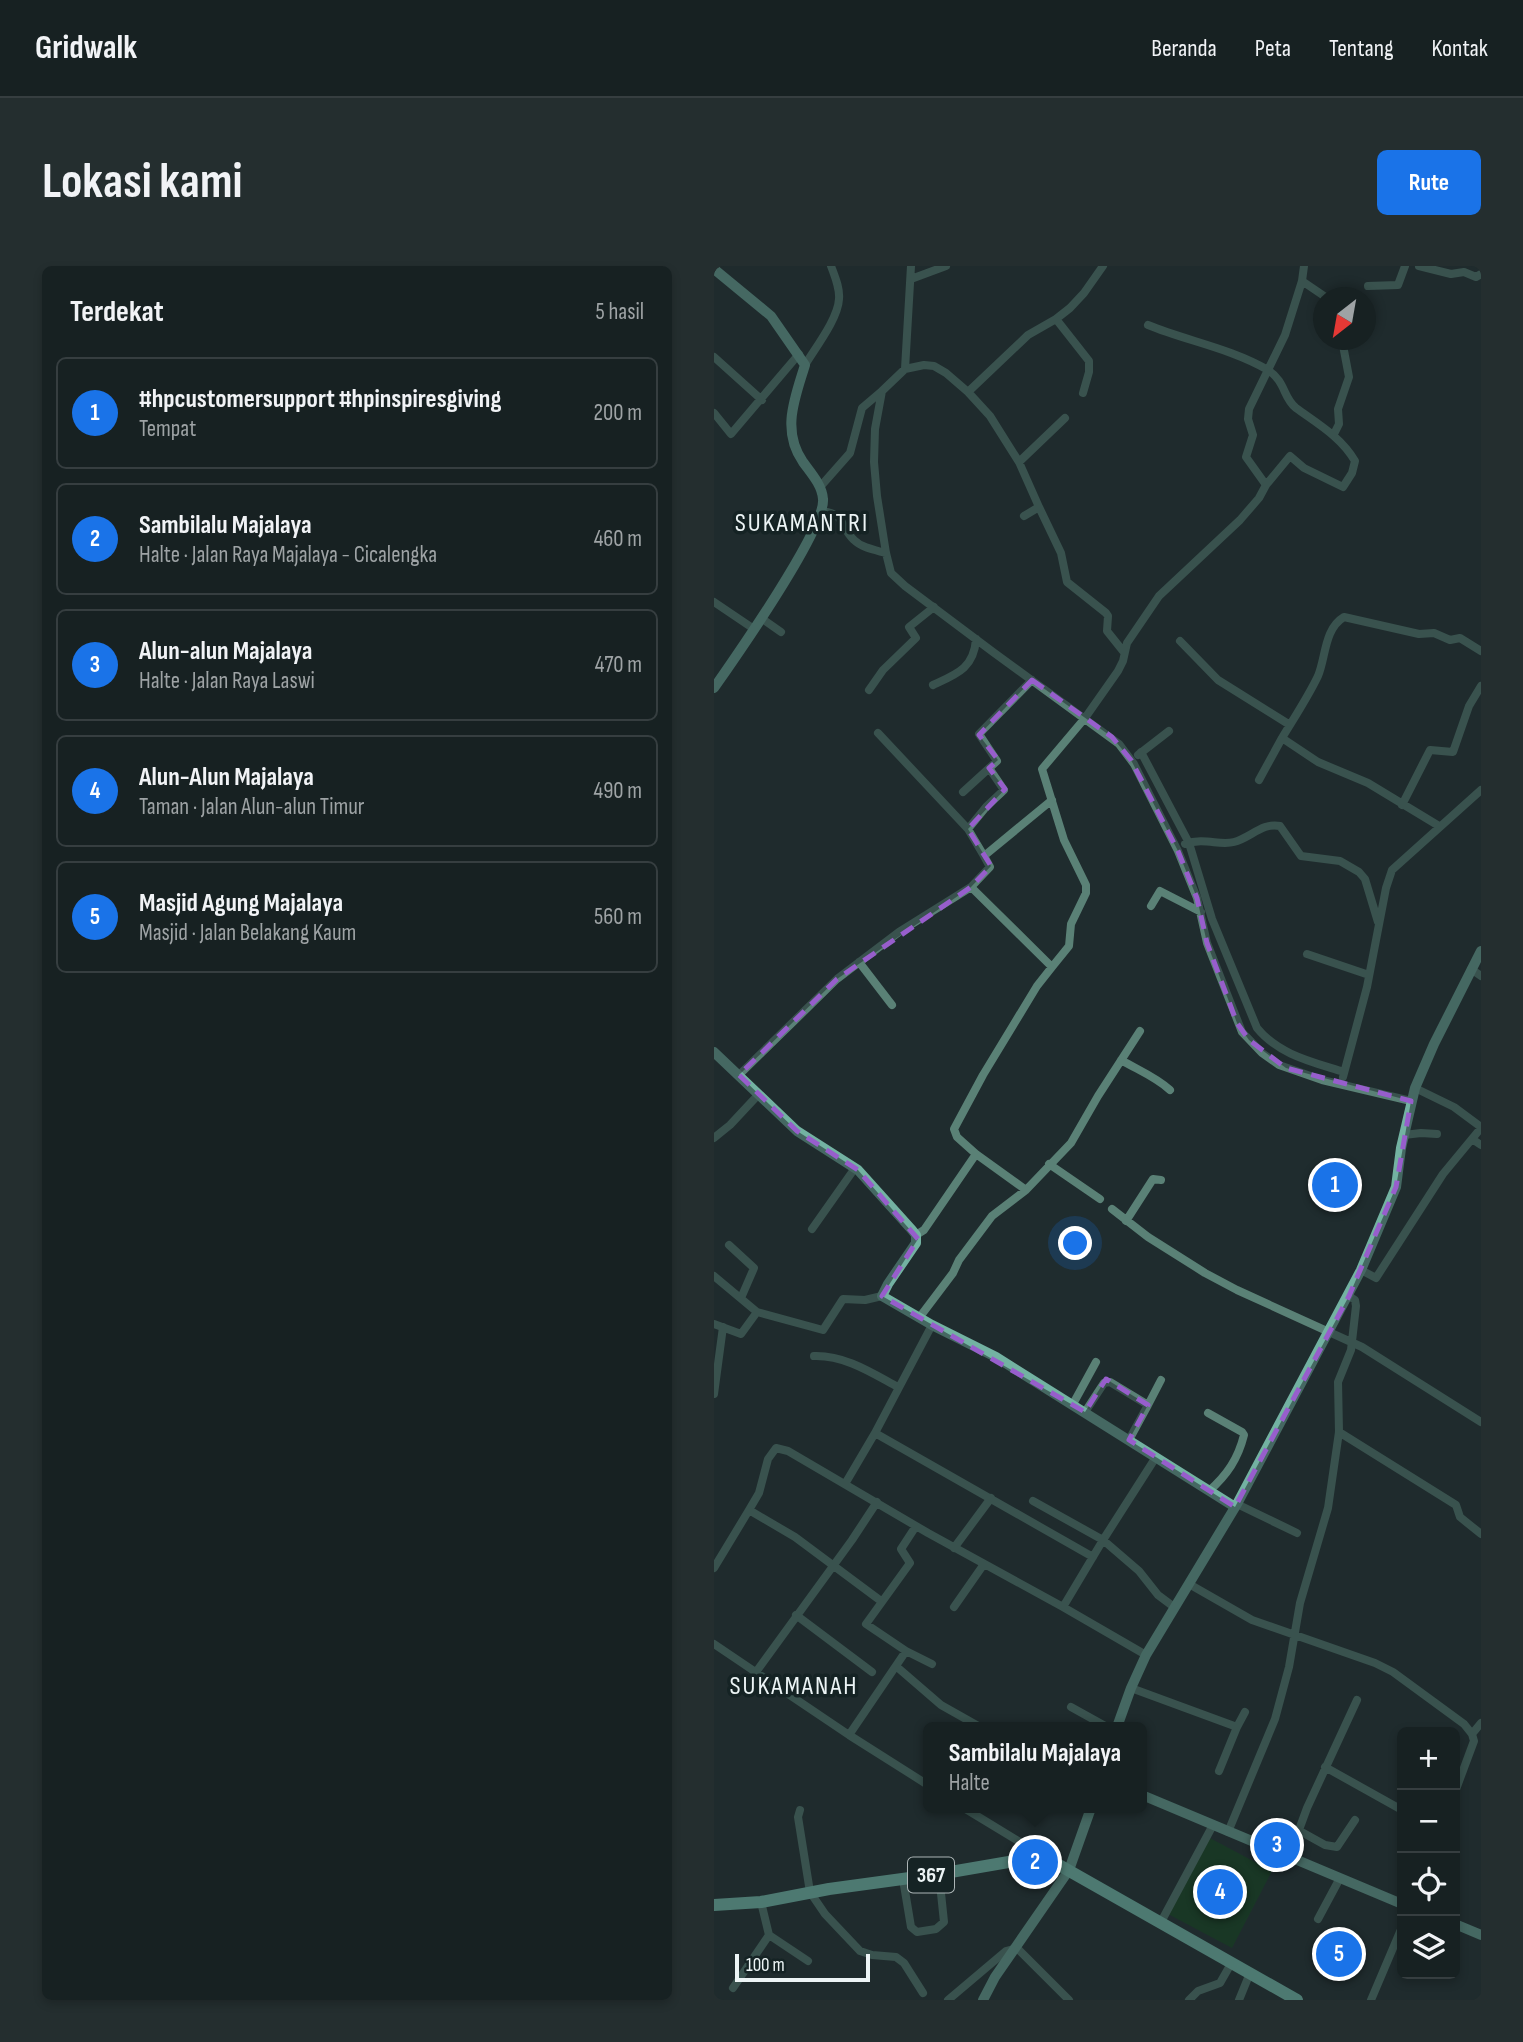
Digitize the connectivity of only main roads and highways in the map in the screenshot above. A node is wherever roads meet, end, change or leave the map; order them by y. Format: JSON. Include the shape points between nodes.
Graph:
{"nodes":[{"id":1,"x":714,"y":1905,"type":"edge"},
{"id":2,"x":1297,"y":2000,"type":"edge"}],
"edges":[{"from":1,"to":2,"type":"main road","number":"367","via":[[761,1902],[1046,1857]]}]}
